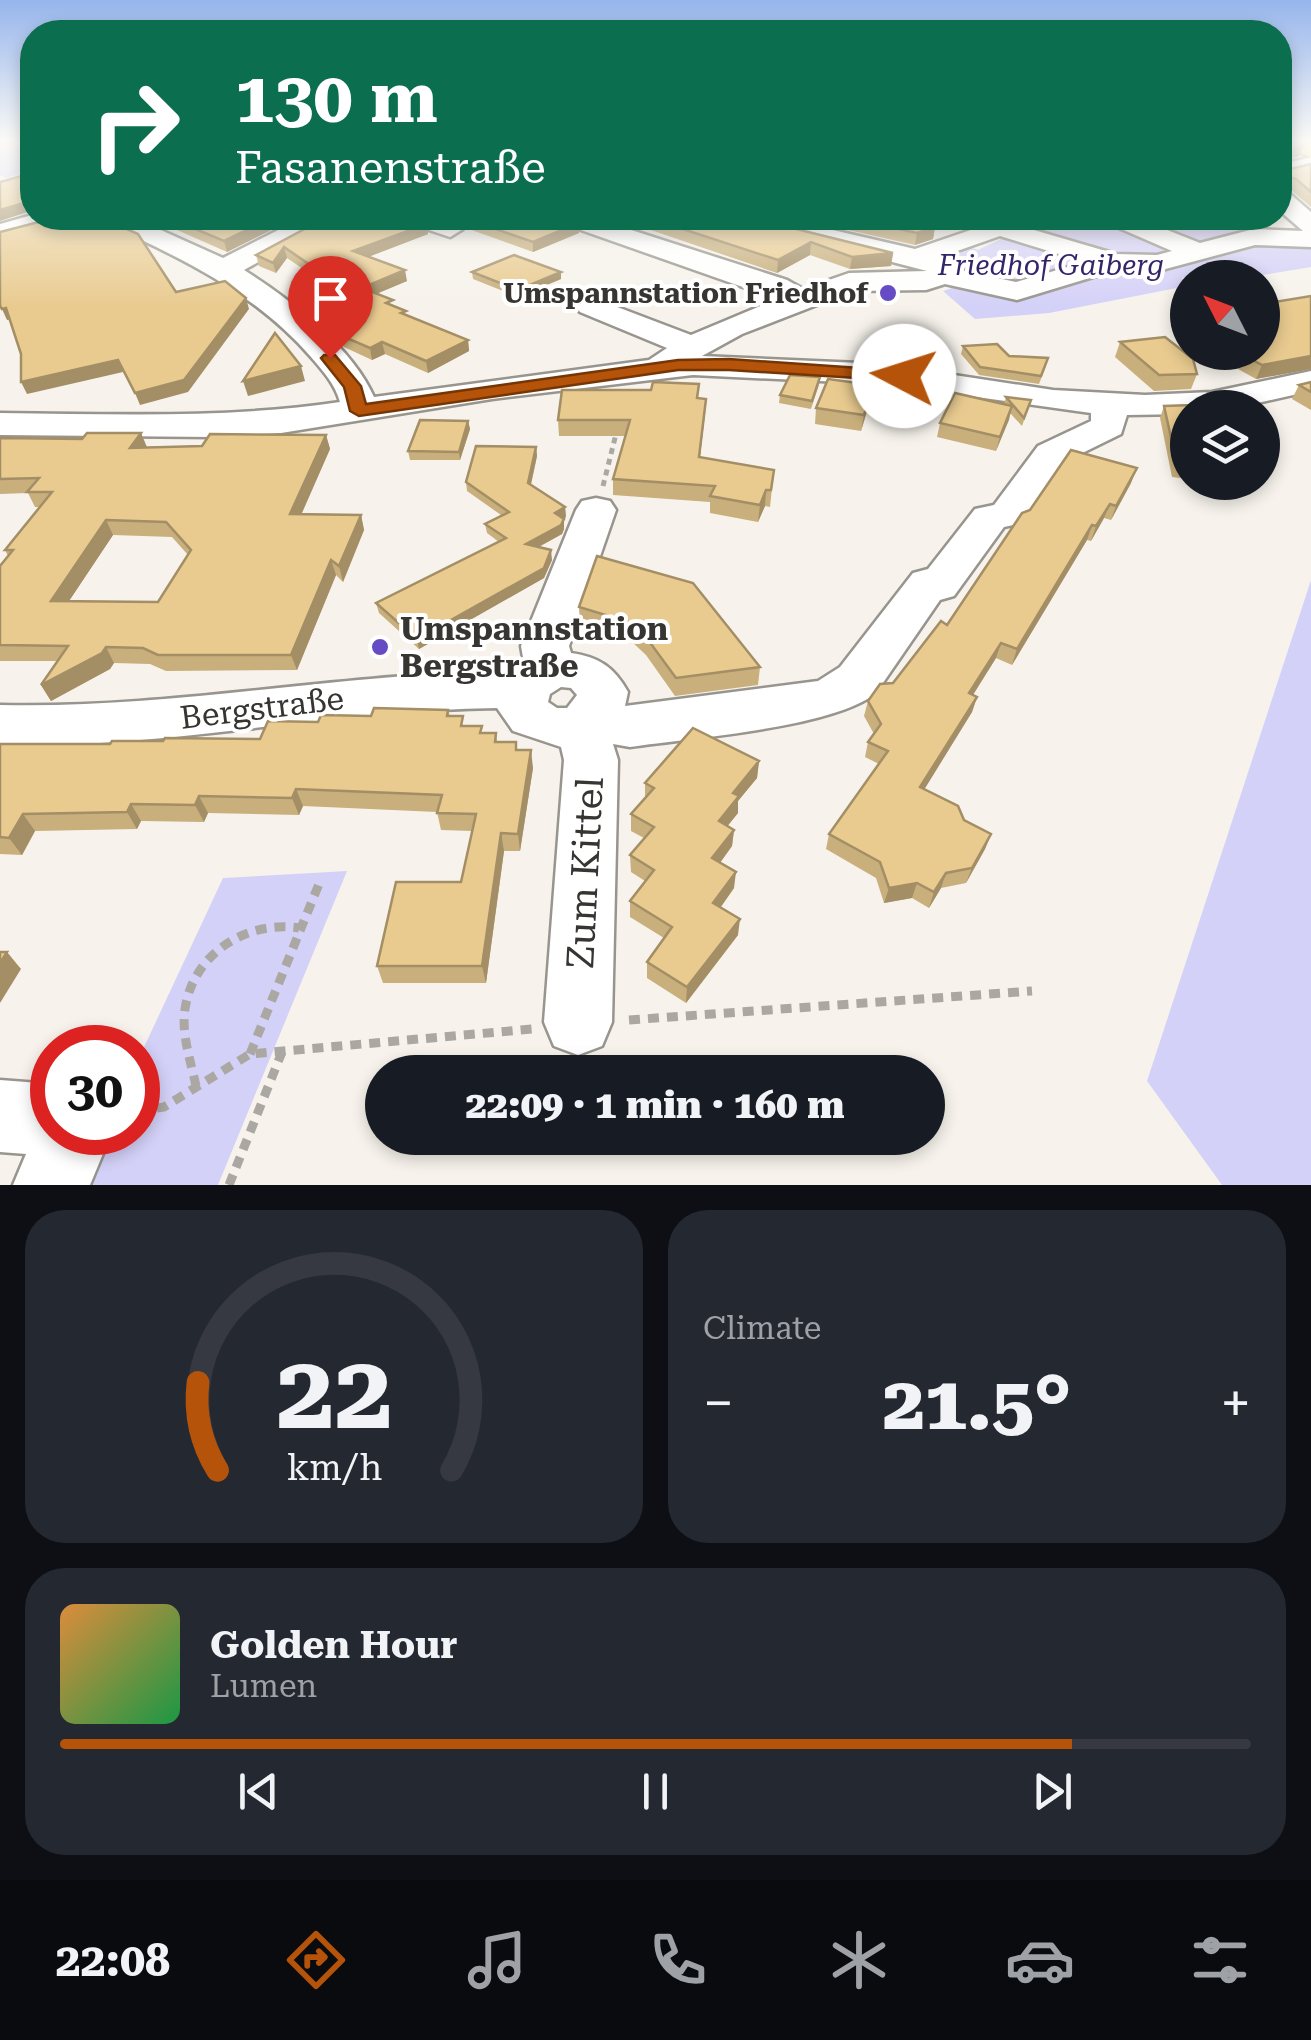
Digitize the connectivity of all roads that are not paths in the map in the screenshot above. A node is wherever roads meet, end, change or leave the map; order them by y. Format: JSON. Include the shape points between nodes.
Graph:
{"nodes":[{"id":1,"x":140,"y":230,"type":"edge"},
{"id":2,"x":299,"y":230,"type":"edge"},
{"id":3,"x":607,"y":230,"type":"edge"},
{"id":4,"x":802,"y":230,"type":"edge"},
{"id":5,"x":992,"y":230,"type":"edge"},
{"id":6,"x":1006,"y":230,"type":"edge"},
{"id":7,"x":1093,"y":230,"type":"edge"},
{"id":8,"x":1149,"y":230,"type":"edge"},
{"id":9,"x":1311,"y":238,"type":"edge"},
{"id":10,"x":1055,"y":243,"type":"junction"},
{"id":11,"x":1198,"y":252,"type":"junction"},
{"id":12,"x":920,"y":258,"type":"junction"},
{"id":13,"x":1114,"y":262,"type":"junction"},
{"id":14,"x":224,"y":268,"type":"junction"},
{"id":15,"x":946,"y":276,"type":"junction"},
{"id":16,"x":798,"y":299,"type":"junction"},
{"id":17,"x":592,"y":306,"type":"dead end"},
{"id":18,"x":692,"y":347,"type":"junction"},
{"id":19,"x":645,"y":369,"type":"junction"},
{"id":20,"x":1311,"y":381,"type":"edge"},
{"id":21,"x":1110,"y":405,"type":"junction"},
{"id":22,"x":359,"y":411,"type":"junction"},
{"id":23,"x":0,"y":424,"type":"edge"},
{"id":24,"x":596,"y":510,"type":"road end"},
{"id":25,"x":537,"y":680,"type":"junction"},
{"id":26,"x":588,"y":720,"type":"junction"},
{"id":27,"x":0,"y":725,"type":"edge"},
{"id":28,"x":578,"y":1022,"type":"road end"},
{"id":29,"x":0,"y":1116,"type":"edge"},
{"id":30,"x":30,"y":1118,"type":"edge"},
{"id":31,"x":65,"y":1155,"type":"edge"},
{"id":32,"x":51,"y":1185,"type":"edge"}],
"edges":[{"from":1,"to":14,"type":"street"},
{"from":2,"to":14,"type":"street"},
{"from":3,"to":16,"type":"street","via":[[777,286]]},
{"from":4,"to":12,"type":"street"},
{"from":5,"to":12,"type":"street"},
{"from":6,"to":10,"type":"street"},
{"from":7,"to":10,"type":"street"},
{"from":8,"to":11,"type":"street"},
{"from":9,"to":11,"type":"street","via":[[1257,236]]},
{"from":10,"to":13,"type":"street"},
{"from":11,"to":13,"type":"street","via":[[1153,264]]},
{"from":12,"to":15,"type":"street","via":[[945,268]]},
{"from":13,"to":15,"type":"street","via":[[1017,292]]},
{"from":14,"to":22,"type":"street","via":[[293,316],[352,386]]},
{"from":15,"to":16,"type":"street","via":[[926,282],[858,280]]},
{"from":16,"to":18,"type":"street"},
{"from":17,"to":18,"type":"street"},
{"from":18,"to":19,"type":"street"},
{"from":19,"to":21,"type":"street","via":[[729,364],[882,374]]},
{"from":19,"to":22,"type":"street"},
{"from":20,"to":21,"type":"street","via":[[1198,404]]},
{"from":21,"to":26,"type":"street","via":[[1108,426],[1051,454],[1008,514],[990,518],[938,586],[929,583],[844,692],[630,727]]},
{"from":22,"to":23,"type":"street","via":[[243,426]]},
{"from":24,"to":25,"type":"street"},
{"from":25,"to":26,"type":"street","name":"Bergstraße","via":[[572,669],[596,680],[603,692]]},
{"from":25,"to":27,"type":"street","name":"Bergstraße","via":[[132,724]]},
{"from":26,"to":28,"type":"street","name":"Zum Kittel","via":[[592,760]]},
{"from":29,"to":30,"type":"street"},
{"from":31,"to":32,"type":"street"}]}
